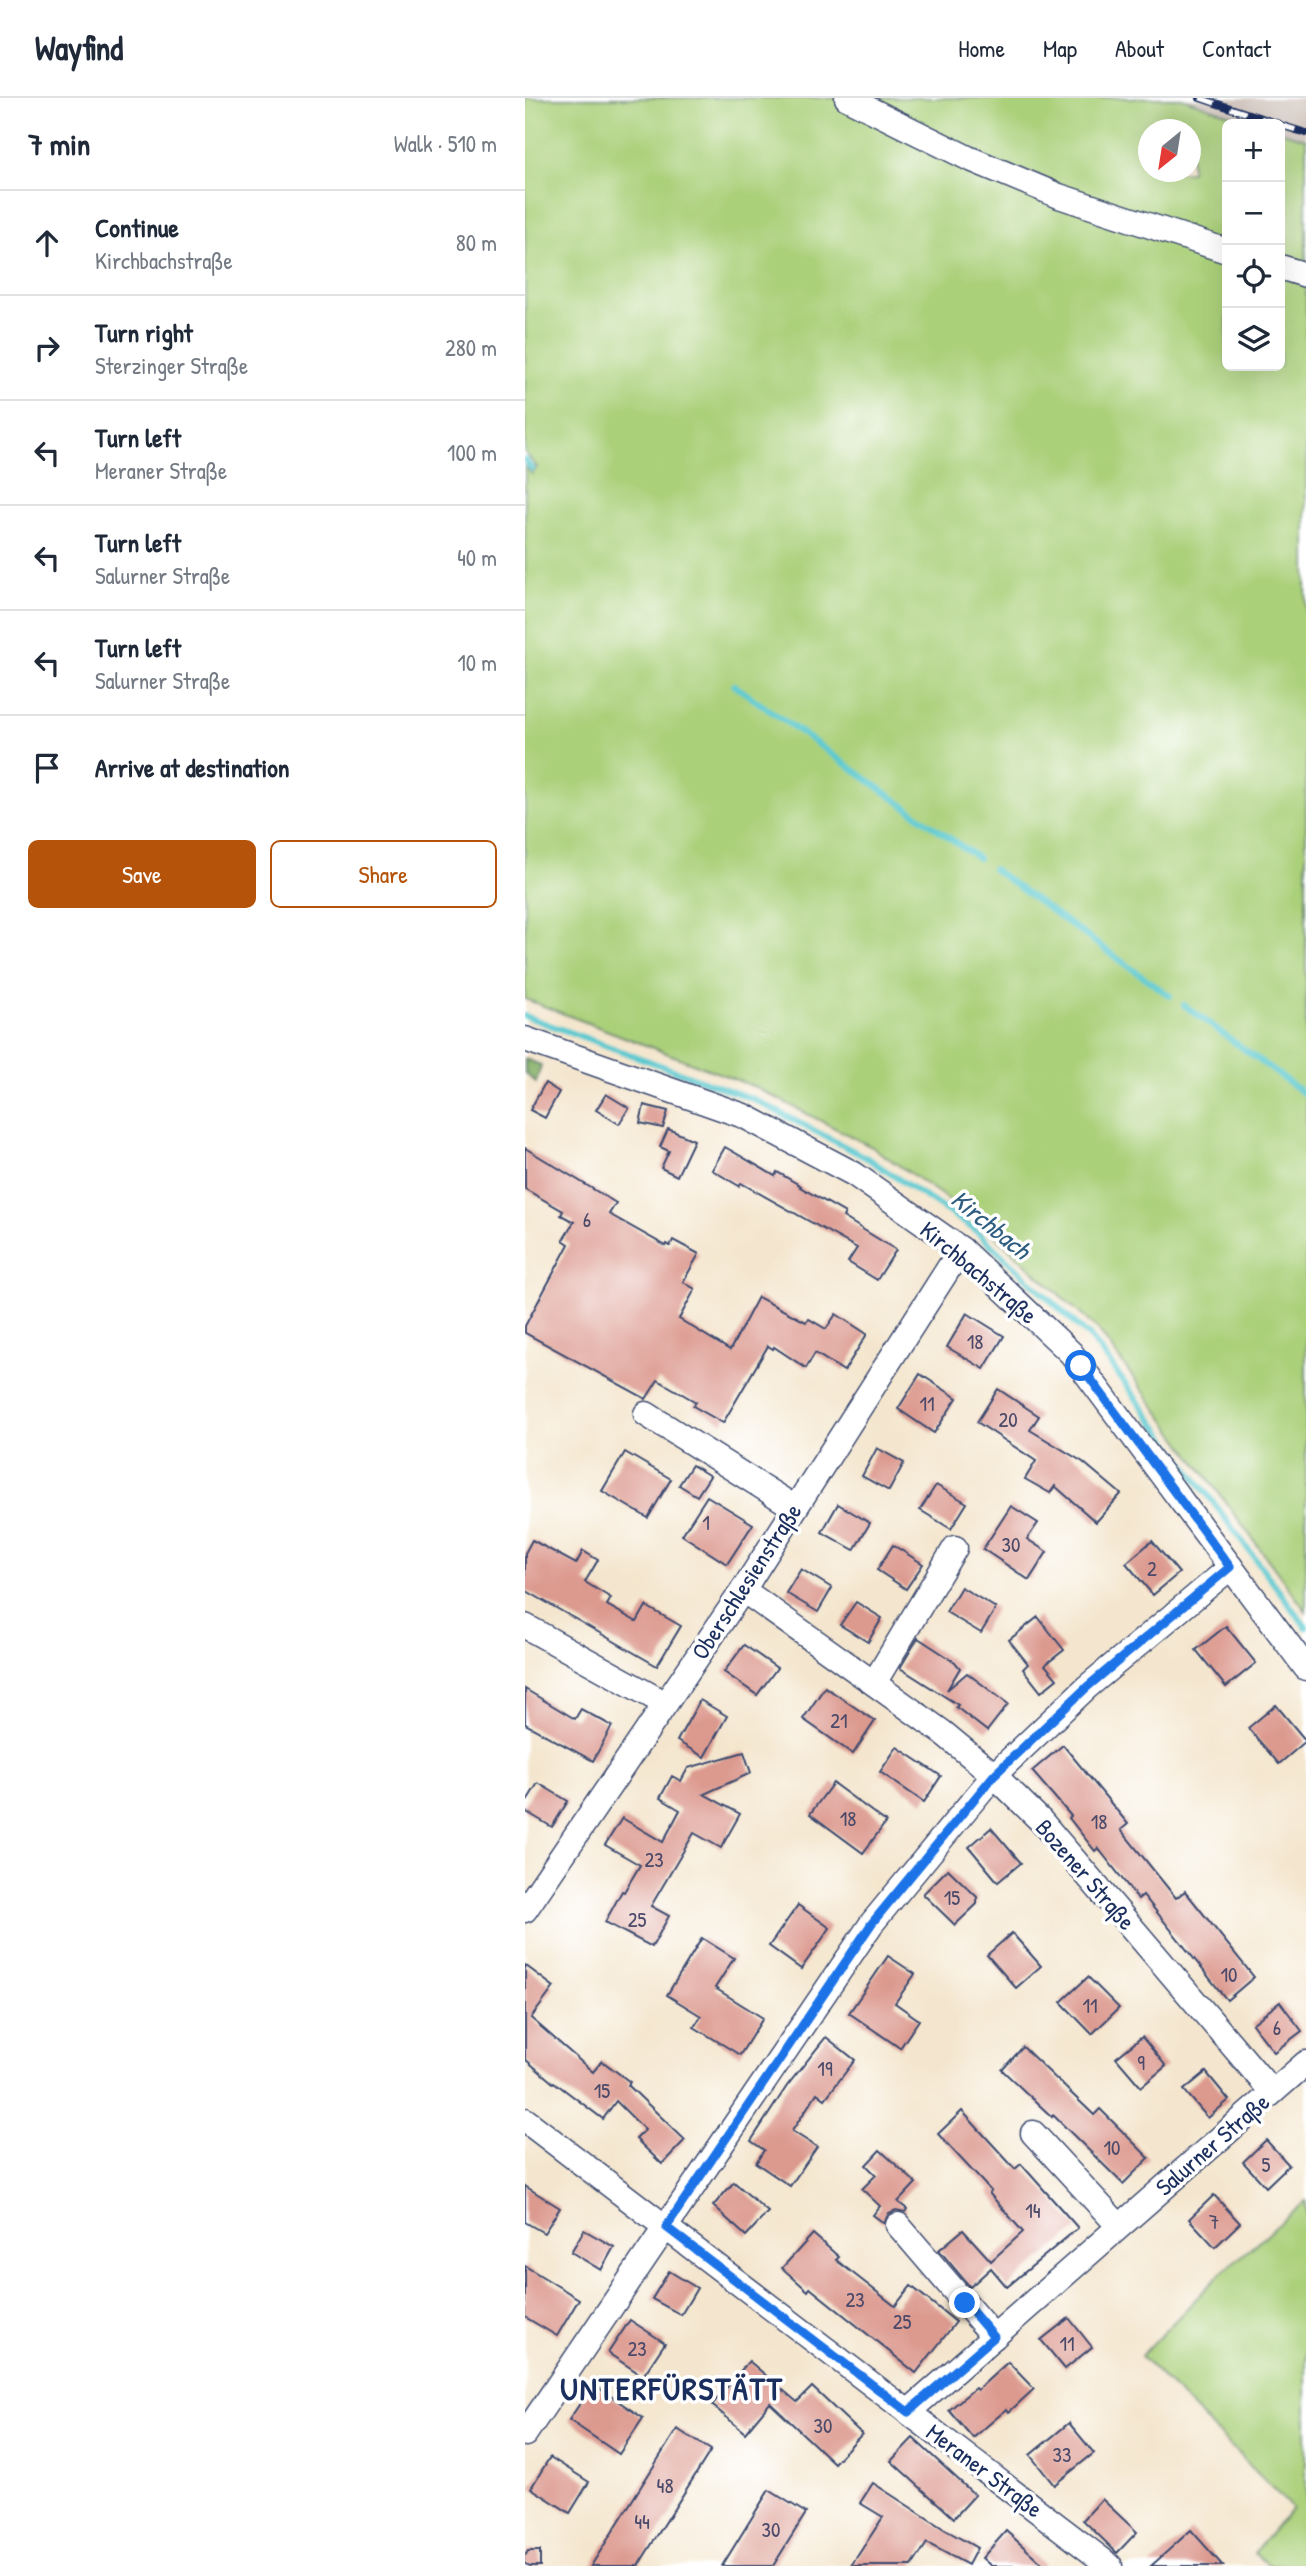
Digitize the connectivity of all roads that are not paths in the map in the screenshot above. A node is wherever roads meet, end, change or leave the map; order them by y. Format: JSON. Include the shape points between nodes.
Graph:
{"nodes":[{"id":1,"x":847,"y":98,"type":"edge"},
{"id":2,"x":1222,"y":249,"type":"edge"},
{"id":3,"x":1285,"y":269,"type":"edge"},
{"id":4,"x":1306,"y":275,"type":"edge"},
{"id":5,"x":525,"y":1039,"type":"edge"},
{"id":6,"x":961,"y":1249,"type":"junction"},
{"id":7,"x":646,"y":1414,"type":"dead end"},
{"id":8,"x":795,"y":1507,"type":"junction"},
{"id":9,"x":955,"y":1548,"type":"dead end"},
{"id":10,"x":1230,"y":1567,"type":"junction"},
{"id":11,"x":743,"y":1590,"type":"junction"},
{"id":12,"x":525,"y":1626,"type":"edge"},
{"id":13,"x":1306,"y":1668,"type":"edge"},
{"id":14,"x":874,"y":1684,"type":"junction"},
{"id":15,"x":664,"y":1703,"type":"junction"},
{"id":16,"x":994,"y":1775,"type":"junction"},
{"id":17,"x":525,"y":1910,"type":"edge"},
{"id":18,"x":1306,"y":2063,"type":"edge"},
{"id":19,"x":1272,"y":2092,"type":"junction"},
{"id":20,"x":525,"y":2120,"type":"edge"},
{"id":21,"x":1034,"y":2133,"type":"dead end"},
{"id":22,"x":898,"y":2225,"type":"dead end"},
{"id":23,"x":1119,"y":2226,"type":"junction"},
{"id":24,"x":666,"y":2227,"type":"junction"},
{"id":25,"x":994,"y":2337,"type":"junction"},
{"id":26,"x":908,"y":2412,"type":"junction"},
{"id":27,"x":525,"y":2434,"type":"edge"},
{"id":28,"x":1110,"y":2566,"type":"edge"}],
"edges":[{"from":1,"to":2,"type":"street","via":[[968,158],[1059,196]]},
{"from":3,"to":4,"type":"street"},
{"from":5,"to":6,"type":"street","name":"Kirchbachstraße","via":[[744,1116],[854,1174]]},
{"from":6,"to":8,"type":"street","name":"Oberschlesienstraße"},
{"from":6,"to":10,"type":"street","name":"Kirchbachstraße","via":[[1071,1353]]},
{"from":7,"to":8,"type":"street"},
{"from":8,"to":11,"type":"street","name":"Oberschlesienstraße"},
{"from":9,"to":14,"type":"street"},
{"from":10,"to":13,"type":"street","name":"Kirchbachstraße"},
{"from":10,"to":16,"type":"street","via":[[1087,1687]]},
{"from":11,"to":14,"type":"street","name":"Bozener Straße"},
{"from":11,"to":15,"type":"street","name":"Oberschlesienstraße"},
{"from":12,"to":15,"type":"street"},
{"from":14,"to":16,"type":"street","name":"Bozener Straße"},
{"from":15,"to":17,"type":"street","name":"Oberschlesienstraße"},
{"from":16,"to":19,"type":"street","name":"Bozener Straße","via":[[1041,1821]]},
{"from":16,"to":24,"type":"street","via":[[872,1923]]},
{"from":18,"to":19,"type":"street","name":"Salurner Straße"},
{"from":19,"to":23,"type":"street","name":"Salurner Straße"},
{"from":20,"to":24,"type":"street","name":"Meraner Straße"},
{"from":21,"to":23,"type":"street"},
{"from":22,"to":25,"type":"street"},
{"from":23,"to":25,"type":"street","name":"Salurner Straße"},
{"from":24,"to":26,"type":"street","name":"Meraner Straße"},
{"from":24,"to":27,"type":"street"},
{"from":25,"to":26,"type":"street","name":"Salurner Straße"},
{"from":26,"to":28,"type":"street","name":"Meraner Straße"}]}
